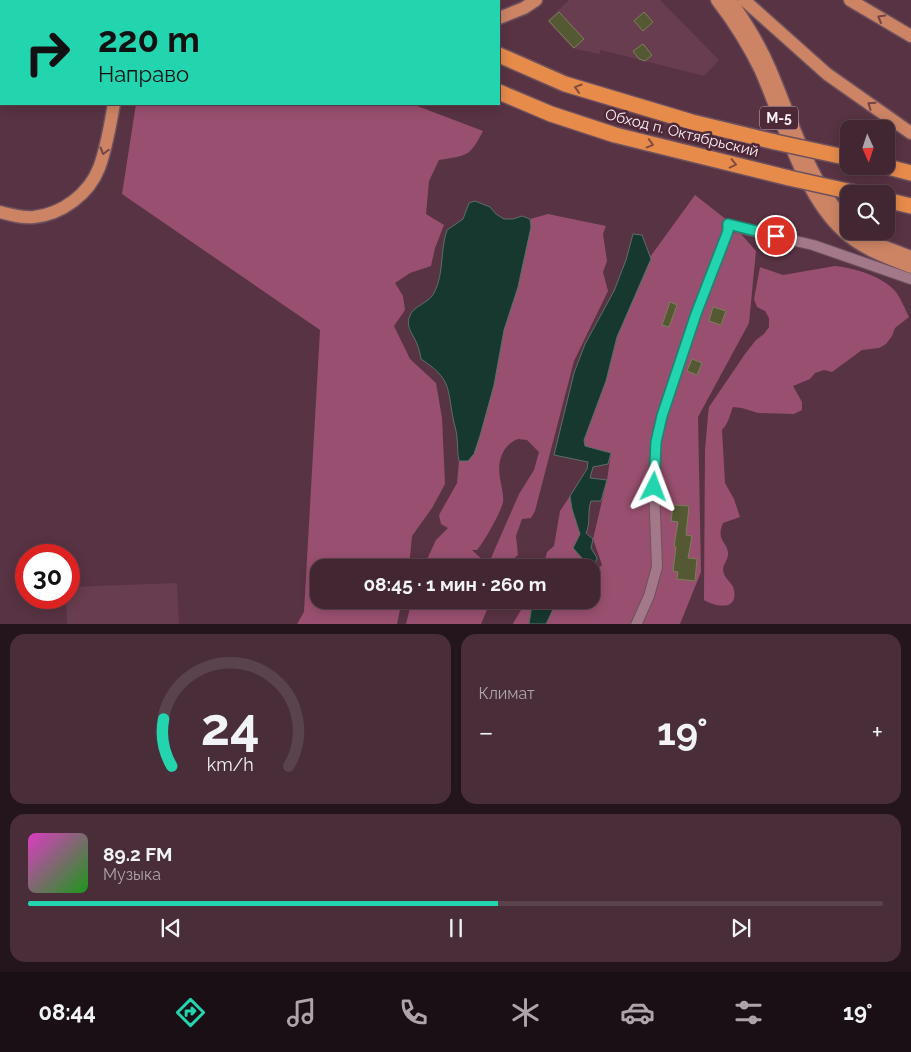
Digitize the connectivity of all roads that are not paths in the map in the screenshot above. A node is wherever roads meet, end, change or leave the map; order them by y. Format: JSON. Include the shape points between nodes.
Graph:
{"nodes":[{"id":1,"x":536,"y":0,"type":"edge"},
{"id":2,"x":717,"y":0,"type":"edge"},
{"id":3,"x":730,"y":0,"type":"edge"},
{"id":4,"x":744,"y":0,"type":"edge"},
{"id":5,"x":850,"y":0,"type":"edge"},
{"id":6,"x":500,"y":18,"type":"edge"},
{"id":7,"x":911,"y":36,"type":"edge"},
{"id":8,"x":500,"y":56,"type":"edge"},
{"id":9,"x":500,"y":92,"type":"edge"},
{"id":10,"x":114,"y":105,"type":"edge"},
{"id":11,"x":911,"y":133,"type":"edge"},
{"id":12,"x":840,"y":156,"type":"edge"},
{"id":13,"x":895,"y":169,"type":"edge"},
{"id":14,"x":911,"y":173,"type":"edge"},
{"id":15,"x":840,"y":189,"type":"edge"},
{"id":16,"x":895,"y":202,"type":"edge"},
{"id":17,"x":911,"y":206,"type":"edge"},
{"id":18,"x":0,"y":212,"type":"edge"},
{"id":19,"x":840,"y":215,"type":"edge"},
{"id":20,"x":874,"y":240,"type":"edge"},
{"id":21,"x":911,"y":257,"type":"edge"},
{"id":22,"x":911,"y":267,"type":"edge"},
{"id":23,"x":911,"y":279,"type":"edge"},
{"id":24,"x":636,"y":624,"type":"edge"}],
"edges":[{"from":1,"to":6,"type":"main road"},
{"from":2,"to":22,"type":"main road","number":"М-5","via":[[740,31],[760,70],[814,195],[828,217],[845,234],[878,254]]},
{"from":3,"to":19,"type":"main road","via":[[770,67],[822,191]]},
{"from":11,"to":4,"type":"main road","one_way":true,"via":[[827,74]]},
{"from":7,"to":5,"type":"main road","one_way":true},
{"from":12,"to":8,"type":"highway","name":"Обход п. Октябрьский","number":"М-5","one_way":true,"bridge":true,"via":[[692,122],[565,84]]},
{"from":9,"to":15,"type":"highway","name":"Обход п. Октябрьский","one_way":true,"bridge":true,"via":[[551,114],[615,135]]},
{"from":10,"to":18,"type":"main road","one_way":true,"via":[[98,170],[72,203],[52,214],[34,217]]},
{"from":13,"to":14,"type":"highway"},
{"from":16,"to":17,"type":"highway"},
{"from":20,"to":21,"type":"main road"},
{"from":23,"to":24,"type":"street","via":[[813,245],[728,224],[656,442],[657,567],[649,596]]}]}
